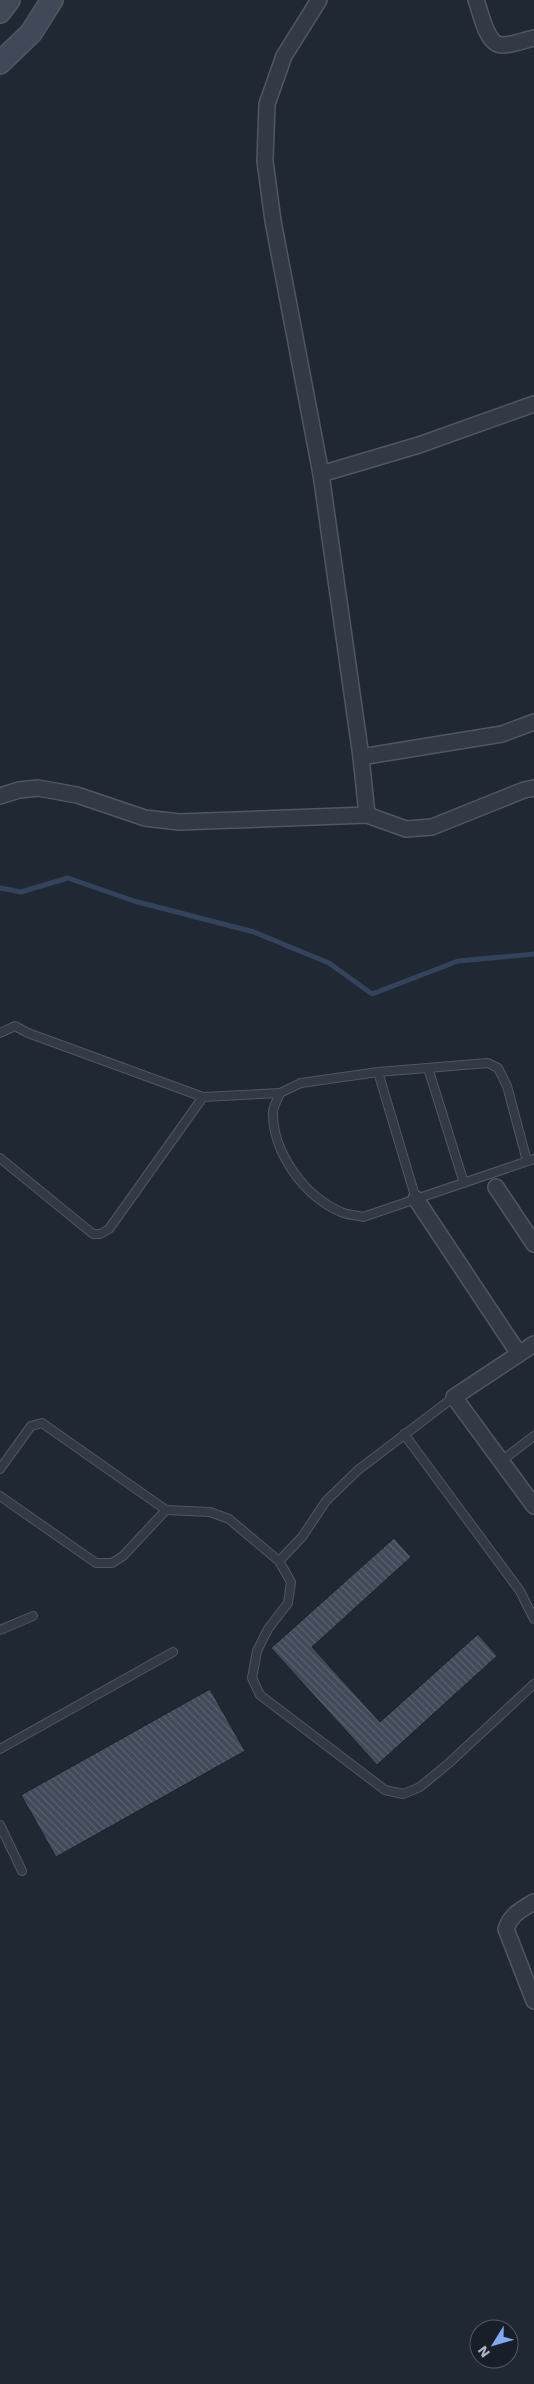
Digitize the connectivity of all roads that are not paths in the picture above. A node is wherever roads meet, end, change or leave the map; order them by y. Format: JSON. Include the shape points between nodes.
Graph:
{"nodes":[{"id":1,"x":9,"y":0,"type":"edge"},
{"id":2,"x":52,"y":0,"type":"edge"},
{"id":3,"x":318,"y":0,"type":"edge"},
{"id":4,"x":476,"y":0,"type":"edge"},
{"id":5,"x":0,"y":12,"type":"edge"},
{"id":6,"x":534,"y":38,"type":"edge"},
{"id":7,"x":0,"y":64,"type":"edge"},
{"id":8,"x":534,"y":404,"type":"edge"},
{"id":9,"x":321,"y":474,"type":"junction"},
{"id":10,"x":534,"y":722,"type":"edge"},
{"id":11,"x":361,"y":757,"type":"junction"},
{"id":12,"x":534,"y":788,"type":"edge"},
{"id":13,"x":0,"y":796,"type":"edge"},
{"id":14,"x":367,"y":815,"type":"junction"},
{"id":15,"x":0,"y":1033,"type":"edge"},
{"id":16,"x":428,"y":1068,"type":"junction"},
{"id":17,"x":378,"y":1072,"type":"junction"},
{"id":18,"x":280,"y":1093,"type":"junction"},
{"id":19,"x":203,"y":1097,"type":"junction"},
{"id":20,"x":0,"y":1158,"type":"edge"},
{"id":21,"x":530,"y":1160,"type":"edge"},
{"id":22,"x":464,"y":1183,"type":"junction"},
{"id":23,"x":496,"y":1187,"type":"dead end"},
{"id":24,"x":416,"y":1199,"type":"junction"},
{"id":25,"x":534,"y":1244,"type":"edge"},
{"id":26,"x":534,"y":1344,"type":"edge"},
{"id":27,"x":519,"y":1354,"type":"junction"},
{"id":28,"x":454,"y":1398,"type":"junction"},
{"id":29,"x":404,"y":1434,"type":"junction"},
{"id":30,"x":534,"y":1436,"type":"edge"},
{"id":31,"x":500,"y":1462,"type":"junction"},
{"id":32,"x":0,"y":1469,"type":"edge"},
{"id":33,"x":0,"y":1496,"type":"edge"},
{"id":34,"x":534,"y":1506,"type":"edge"},
{"id":35,"x":166,"y":1510,"type":"junction"},
{"id":36,"x":279,"y":1561,"type":"junction"},
{"id":37,"x":33,"y":1616,"type":"dead end"},
{"id":38,"x":534,"y":1619,"type":"edge"},
{"id":39,"x":0,"y":1630,"type":"edge"},
{"id":40,"x":173,"y":1652,"type":"dead end"},
{"id":41,"x":534,"y":1684,"type":"edge"},
{"id":42,"x":0,"y":1749,"type":"edge"},
{"id":43,"x":0,"y":1825,"type":"edge"},
{"id":44,"x":22,"y":1871,"type":"dead end"},
{"id":45,"x":534,"y":1902,"type":"edge"},
{"id":46,"x":534,"y":2001,"type":"edge"}],
"edges":[{"from":1,"to":5,"type":"main road"},
{"from":2,"to":7,"type":"main road","via":[[31,32]]},
{"from":3,"to":9,"type":"street","via":[[284,56],[267,104],[265,162],[273,221]]},
{"from":4,"to":6,"type":"street","via":[[489,37],[501,46]]},
{"from":8,"to":9,"type":"street","via":[[418,445]]},
{"from":9,"to":11,"type":"street"},
{"from":10,"to":11,"type":"street","via":[[502,734]]},
{"from":11,"to":14,"type":"street"},
{"from":12,"to":14,"type":"street","via":[[432,828],[406,829]]},
{"from":13,"to":14,"type":"street","via":[[38,788],[77,795],[145,818],[179,822]]},
{"from":15,"to":19,"type":"lane","via":[[15,1026]]},
{"from":16,"to":17,"type":"lane"},
{"from":16,"to":21,"type":"lane","via":[[480,1063],[498,1068],[507,1086]]},
{"from":16,"to":22,"type":"lane"},
{"from":17,"to":18,"type":"lane","via":[[301,1083]]},
{"from":17,"to":24,"type":"lane"},
{"from":18,"to":19,"type":"lane"},
{"from":18,"to":24,"type":"lane","via":[[273,1110],[286,1164],[312,1195],[341,1212],[363,1217]]},
{"from":19,"to":20,"type":"lane","via":[[109,1229],[100,1234],[93,1234]]},
{"from":21,"to":22,"type":"lane"},
{"from":22,"to":24,"type":"lane"},
{"from":23,"to":25,"type":"street"},
{"from":24,"to":27,"type":"street"},
{"from":26,"to":27,"type":"street"},
{"from":27,"to":28,"type":"street"},
{"from":28,"to":29,"type":"lane"},
{"from":28,"to":31,"type":"street"},
{"from":29,"to":36,"type":"lane","via":[[326,1500],[302,1537]]},
{"from":29,"to":38,"type":"lane","via":[[520,1591]]},
{"from":30,"to":31,"type":"lane"},
{"from":31,"to":34,"type":"street"},
{"from":32,"to":35,"type":"lane","via":[[31,1426],[42,1423]]},
{"from":33,"to":35,"type":"lane","via":[[96,1562],[112,1563],[123,1556]]},
{"from":35,"to":36,"type":"lane","via":[[210,1512],[229,1519]]},
{"from":36,"to":41,"type":"lane","via":[[291,1582],[288,1603],[268,1629],[258,1651],[252,1678],[260,1694],[385,1790],[403,1794],[420,1787]]},
{"from":37,"to":39,"type":"lane"},
{"from":40,"to":42,"type":"lane"},
{"from":43,"to":44,"type":"lane"},
{"from":45,"to":46,"type":"street","via":[[516,1912],[506,1929]]}]}
